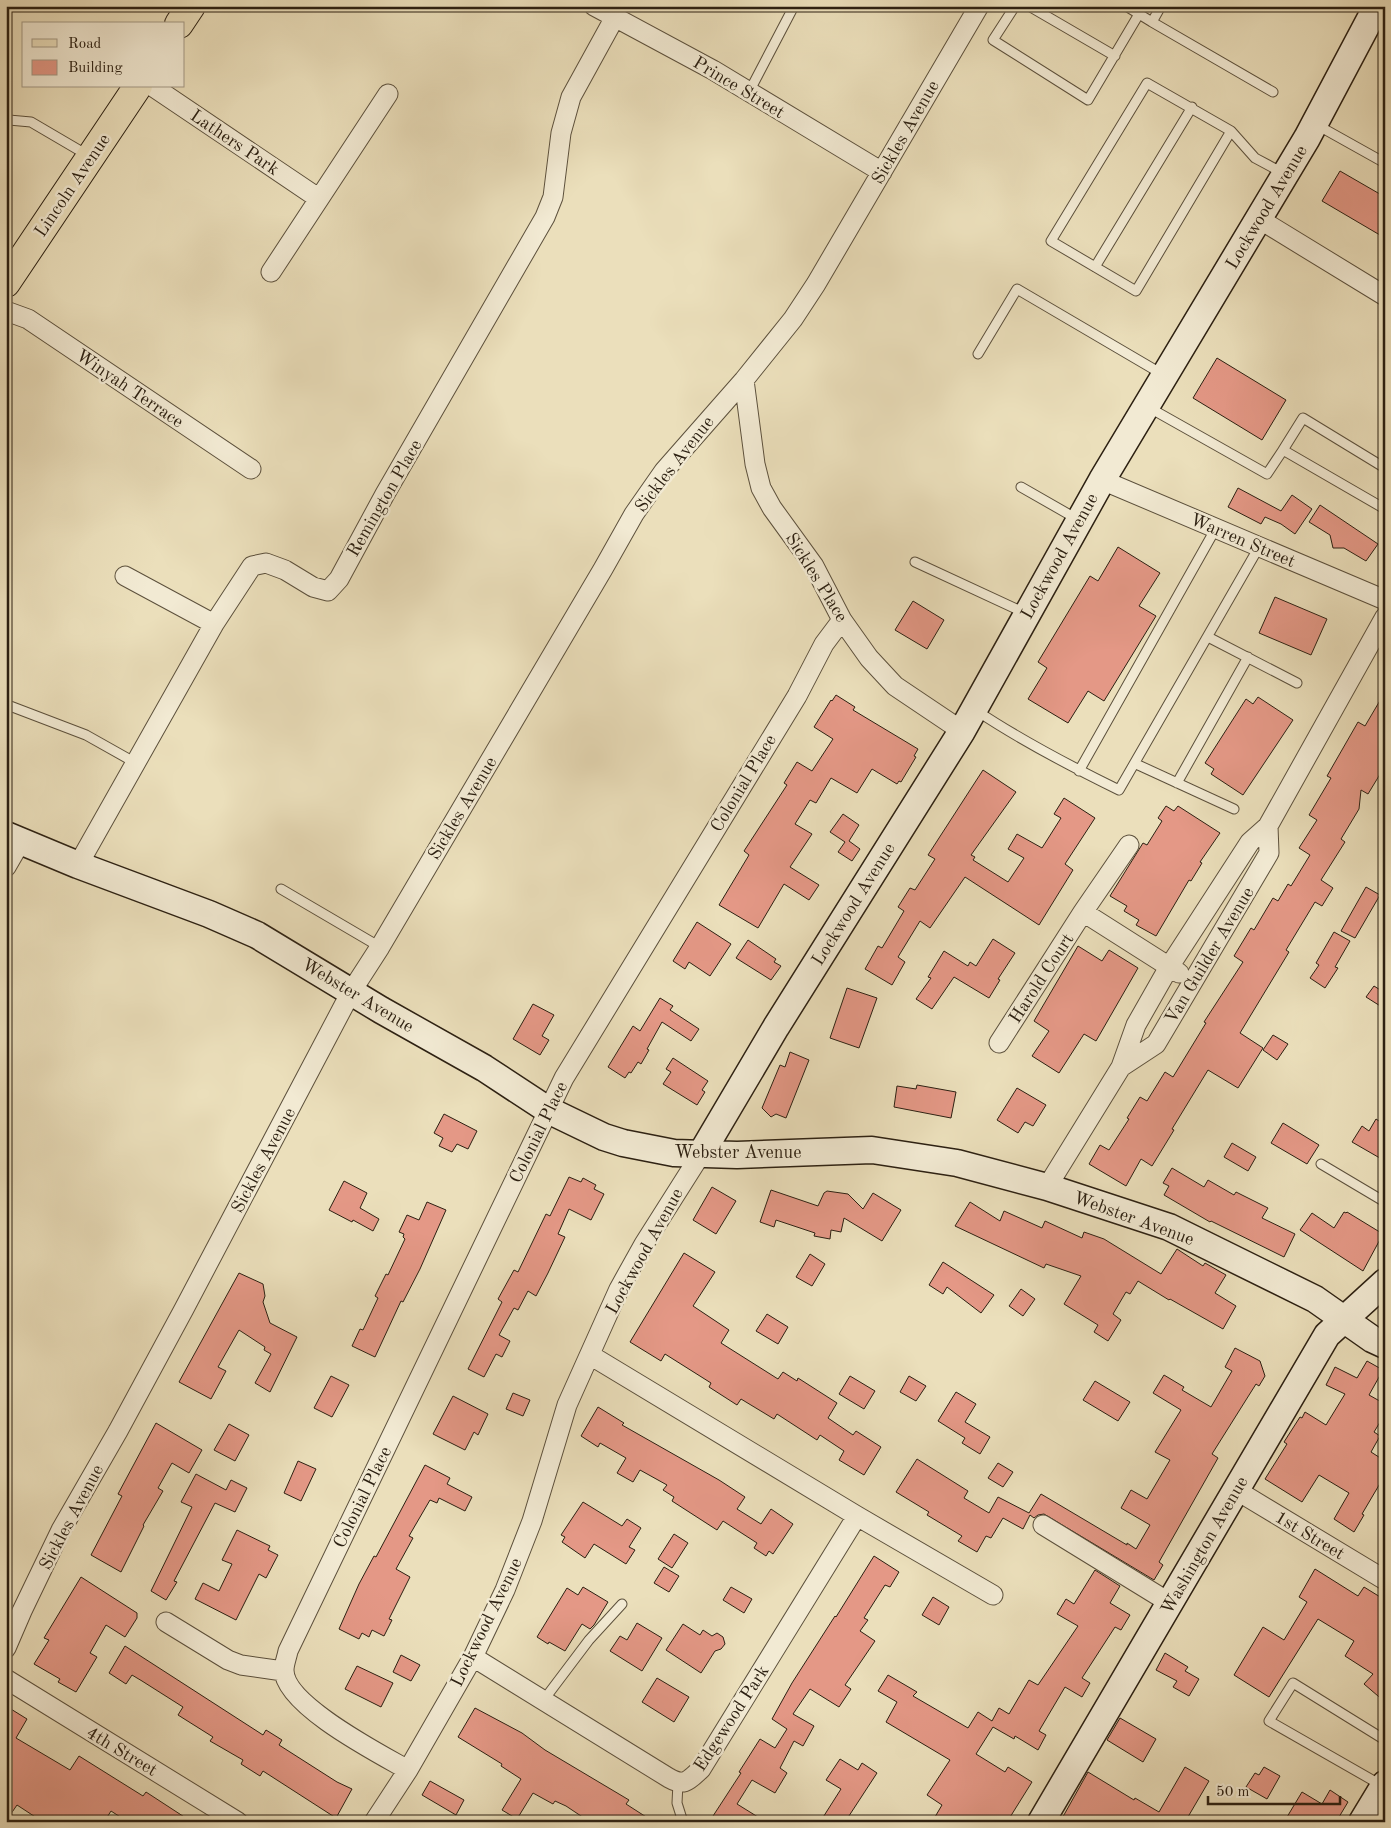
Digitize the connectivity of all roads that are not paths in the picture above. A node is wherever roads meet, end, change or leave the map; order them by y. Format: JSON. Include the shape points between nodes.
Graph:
{"nodes":[{"id":1,"x":191,"y":6,"type":"edge"},
{"id":2,"x":594,"y":6,"type":"edge"},
{"id":3,"x":794,"y":6,"type":"edge"},
{"id":4,"x":979,"y":6,"type":"edge"},
{"id":5,"x":1015,"y":6,"type":"edge"},
{"id":6,"x":1029,"y":6,"type":"edge"},
{"id":7,"x":1126,"y":6,"type":"edge"},
{"id":8,"x":1161,"y":6,"type":"edge"},
{"id":9,"x":1377,"y":6,"type":"edge"},
{"id":10,"x":1139,"y":14,"type":"junction"},
{"id":11,"x":616,"y":17,"type":"junction"},
{"id":12,"x":180,"y":22,"type":"edge"},
{"id":13,"x":1152,"y":22,"type":"junction"},
{"id":14,"x":1114,"y":56,"type":"junction"},
{"id":15,"x":137,"y":88,"type":"edge"},
{"id":16,"x":155,"y":88,"type":"edge"},
{"id":17,"x":749,"y":92,"type":"junction"},
{"id":18,"x":1272,"y":92,"type":"dead end"},
{"id":19,"x":388,"y":94,"type":"dead end"},
{"id":20,"x":1192,"y":107,"type":"junction"},
{"id":21,"x":6,"y":118,"type":"edge"},
{"id":22,"x":1315,"y":124,"type":"junction"},
{"id":23,"x":1231,"y":131,"type":"junction"},
{"id":24,"x":91,"y":157,"type":"junction"},
{"id":25,"x":1385,"y":163,"type":"edge"},
{"id":26,"x":882,"y":172,"type":"junction"},
{"id":27,"x":1285,"y":174,"type":"junction"},
{"id":28,"x":318,"y":198,"type":"junction"},
{"id":29,"x":1259,"y":219,"type":"junction"},
{"id":30,"x":1095,"y":267,"type":"junction"},
{"id":31,"x":271,"y":272,"type":"dead end"},
{"id":32,"x":6,"y":283,"type":"edge"},
{"id":33,"x":1385,"y":296,"type":"edge"},
{"id":34,"x":6,"y":311,"type":"edge"},
{"id":35,"x":978,"y":354,"type":"dead end"},
{"id":36,"x":1164,"y":376,"type":"junction"},
{"id":37,"x":744,"y":380,"type":"junction"},
{"id":38,"x":1146,"y":406,"type":"junction"},
{"id":39,"x":1282,"y":450,"type":"junction"},
{"id":40,"x":1385,"y":468,"type":"edge"},
{"id":41,"x":250,"y":469,"type":"dead end"},
{"id":42,"x":1102,"y":480,"type":"junction"},
{"id":43,"x":1021,"y":487,"type":"dead end"},
{"id":44,"x":1385,"y":509,"type":"edge"},
{"id":45,"x":1079,"y":521,"type":"junction"},
{"id":46,"x":1216,"y":528,"type":"junction"},
{"id":47,"x":1260,"y":547,"type":"junction"},
{"id":48,"x":914,"y":562,"type":"dead end"},
{"id":49,"x":125,"y":576,"type":"dead end"},
{"id":50,"x":1385,"y":600,"type":"edge"},
{"id":51,"x":1027,"y":614,"type":"junction"},
{"id":52,"x":1385,"y":617,"type":"edge"},
{"id":53,"x":842,"y":620,"type":"junction"},
{"id":54,"x":214,"y":624,"type":"junction"},
{"id":55,"x":1208,"y":637,"type":"junction"},
{"id":56,"x":1248,"y":657,"type":"junction"},
{"id":57,"x":1297,"y":683,"type":"dead end"},
{"id":58,"x":10,"y":706,"type":"dead end"},
{"id":59,"x":968,"y":720,"type":"junction"},
{"id":60,"x":134,"y":762,"type":"junction"},
{"id":61,"x":1136,"y":764,"type":"junction"},
{"id":62,"x":1079,"y":771,"type":"junction"},
{"id":63,"x":1177,"y":783,"type":"junction"},
{"id":64,"x":1234,"y":809,"type":"dead end"},
{"id":65,"x":1268,"y":826,"type":"junction"},
{"id":66,"x":14,"y":838,"type":"edge"},
{"id":67,"x":1129,"y":845,"type":"dead end"},
{"id":68,"x":78,"y":865,"type":"junction"},
{"id":69,"x":6,"y":867,"type":"edge"},
{"id":70,"x":281,"y":889,"type":"dead end"},
{"id":71,"x":1083,"y":912,"type":"junction"},
{"id":72,"x":380,"y":947,"type":"junction"},
{"id":73,"x":1169,"y":967,"type":"junction"},
{"id":74,"x":1193,"y":981,"type":"junction"},
{"id":75,"x":351,"y":992,"type":"junction"},
{"id":76,"x":999,"y":1043,"type":"dead end"},
{"id":77,"x":1121,"y":1067,"type":"junction"},
{"id":78,"x":548,"y":1110,"type":"junction"},
{"id":79,"x":701,"y":1154,"type":"junction"},
{"id":80,"x":1321,"y":1164,"type":"dead end"},
{"id":81,"x":1047,"y":1187,"type":"junction"},
{"id":82,"x":1385,"y":1202,"type":"edge"},
{"id":83,"x":1385,"y":1282,"type":"edge"},
{"id":84,"x":1344,"y":1319,"type":"junction"},
{"id":85,"x":1385,"y":1345,"type":"edge"},
{"id":86,"x":590,"y":1355,"type":"junction"},
{"id":87,"x":1236,"y":1490,"type":"junction"},
{"id":88,"x":857,"y":1516,"type":"junction"},
{"id":89,"x":1043,"y":1525,"type":"dead end"},
{"id":90,"x":1385,"y":1580,"type":"edge"},
{"id":91,"x":993,"y":1595,"type":"dead end"},
{"id":92,"x":1170,"y":1603,"type":"junction"},
{"id":93,"x":622,"y":1604,"type":"dead end"},
{"id":94,"x":166,"y":1622,"type":"dead end"},
{"id":95,"x":6,"y":1648,"type":"edge"},
{"id":96,"x":473,"y":1657,"type":"junction"},
{"id":97,"x":284,"y":1671,"type":"junction"},
{"id":98,"x":6,"y":1680,"type":"edge"},
{"id":99,"x":543,"y":1700,"type":"junction"},
{"id":100,"x":1385,"y":1740,"type":"edge"},
{"id":101,"x":408,"y":1770,"type":"junction"},
{"id":102,"x":678,"y":1783,"type":"junction"},
{"id":103,"x":1384,"y":1786,"type":"edge"},
{"id":104,"x":238,"y":1822,"type":"edge"},
{"id":105,"x":374,"y":1822,"type":"edge"},
{"id":106,"x":683,"y":1822,"type":"edge"},
{"id":107,"x":1041,"y":1822,"type":"edge"},
{"id":108,"x":1362,"y":1822,"type":"edge"}],
"edges":[{"from":1,"to":12,"type":"main road"},
{"from":2,"to":11,"type":"street","name":"Prince Street"},
{"from":3,"to":17,"type":"lane"},
{"from":4,"to":26,"type":"street","name":"Sickles Avenue"},
{"from":5,"to":14,"type":"lane","via":[[993,40],[1088,100]]},
{"from":6,"to":14,"type":"lane"},
{"from":7,"to":10,"type":"lane"},
{"from":8,"to":13,"type":"lane"},
{"from":9,"to":22,"type":"street","name":"Lockwood Avenue"},
{"from":10,"to":13,"type":"lane"},
{"from":10,"to":14,"type":"lane"},
{"from":11,"to":17,"type":"street","name":"Prince Street"},
{"from":11,"to":54,"type":"street","name":"Remington Place","via":[[571,98],[561,133],[553,197],[546,217],[384,494],[339,579],[328,591],[313,587],[266,563],[252,566]]},
{"from":13,"to":18,"type":"lane"},
{"from":15,"to":24,"type":"main road","name":"Lincoln Avenue"},
{"from":16,"to":28,"type":"street","name":"Lathers Park"},
{"from":17,"to":26,"type":"street","name":"Prince Street"},
{"from":19,"to":28,"type":"street"},
{"from":20,"to":23,"type":"lane"},
{"from":20,"to":30,"type":"lane"},
{"from":20,"to":30,"type":"lane","via":[[1147,83],[1051,241]]},
{"from":21,"to":24,"type":"lane","via":[[31,122]]},
{"from":22,"to":25,"type":"lane"},
{"from":22,"to":27,"type":"street","name":"Lockwood Avenue"},
{"from":23,"to":27,"type":"lane","via":[[1255,158]]},
{"from":23,"to":30,"type":"lane","via":[[1136,291]]},
{"from":24,"to":32,"type":"main road","name":"Lincoln Avenue"},
{"from":26,"to":37,"type":"street","name":"Sickles Avenue","via":[[793,319]]},
{"from":27,"to":29,"type":"street","name":"Lockwood Avenue"},
{"from":28,"to":31,"type":"street"},
{"from":29,"to":33,"type":"street"},
{"from":29,"to":36,"type":"street","name":"Lockwood Avenue"},
{"from":34,"to":41,"type":"street","name":"Winyah Terrace","via":[[28,319]]},
{"from":35,"to":36,"type":"lane","via":[[1017,289]]},
{"from":36,"to":38,"type":"street","name":"Lockwood Avenue"},
{"from":37,"to":53,"type":"street","name":"Sickles Place","via":[[761,488],[814,566]]},
{"from":37,"to":72,"type":"street","name":"Sickles Avenue","via":[[664,471],[634,514]]},
{"from":38,"to":39,"type":"lane","via":[[1267,474]]},
{"from":38,"to":42,"type":"street","name":"Lockwood Avenue"},
{"from":39,"to":40,"type":"lane","via":[[1303,418]]},
{"from":39,"to":44,"type":"lane"},
{"from":42,"to":45,"type":"street","name":"Lockwood Avenue"},
{"from":42,"to":46,"type":"street","name":"Warren Street"},
{"from":43,"to":45,"type":"lane"},
{"from":45,"to":51,"type":"street","name":"Lockwood Avenue"},
{"from":46,"to":47,"type":"street","name":"Warren Street"},
{"from":46,"to":62,"type":"lane"},
{"from":47,"to":50,"type":"street","name":"Warren Street"},
{"from":47,"to":55,"type":"lane"},
{"from":48,"to":51,"type":"lane"},
{"from":49,"to":54,"type":"street"},
{"from":51,"to":59,"type":"street","name":"Lockwood Avenue"},
{"from":52,"to":65,"type":"street","name":"Van Guilder Avenue"},
{"from":53,"to":59,"type":"street","name":"Sickles Place","via":[[869,658],[895,686]]},
{"from":53,"to":78,"type":"street","name":"Colonial Place","via":[[824,644],[797,696],[564,1078]]},
{"from":54,"to":60,"type":"street","name":"Remington Place"},
{"from":55,"to":56,"type":"lane"},
{"from":55,"to":61,"type":"lane"},
{"from":56,"to":57,"type":"lane"},
{"from":56,"to":63,"type":"lane"},
{"from":58,"to":60,"type":"lane","via":[[86,735]]},
{"from":59,"to":62,"type":"lane","via":[[998,725]]},
{"from":59,"to":79,"type":"street","name":"Lockwood Avenue","via":[[776,1027]]},
{"from":60,"to":68,"type":"street","name":"Remington Place"},
{"from":61,"to":62,"type":"lane","via":[[1119,790]]},
{"from":61,"to":63,"type":"lane"},
{"from":63,"to":64,"type":"lane"},
{"from":65,"to":73,"type":"street","name":"Van Guilder Avenue","via":[[1250,842]]},
{"from":65,"to":74,"type":"street","name":"Van Guilder Avenue","via":[[1269,853]]},
{"from":66,"to":68,"type":"street","name":"Webster Avenue"},
{"from":66,"to":69,"type":"street"},
{"from":67,"to":71,"type":"street","name":"Harold Court"},
{"from":68,"to":75,"type":"street","name":"Webster Avenue","via":[[257,935]]},
{"from":70,"to":72,"type":"lane"},
{"from":71,"to":73,"type":"street"},
{"from":71,"to":76,"type":"street","name":"Harold Court"},
{"from":72,"to":75,"type":"street","name":"Sickles Avenue"},
{"from":73,"to":74,"type":"street"},
{"from":73,"to":77,"type":"street","name":"Van Guilder Avenue","via":[[1136,1025]]},
{"from":74,"to":77,"type":"street","name":"Van Guilder Avenue","via":[[1156,1044]]},
{"from":75,"to":78,"type":"street","name":"Webster Avenue","via":[[484,1068]]},
{"from":75,"to":95,"type":"street","name":"Sickles Avenue","via":[[118,1431],[61,1530]]},
{"from":77,"to":81,"type":"street","name":"Van Guilder Avenue"},
{"from":78,"to":79,"type":"street","name":"Webster Avenue","via":[[623,1143],[674,1153]]},
{"from":78,"to":97,"type":"street","name":"Colonial Place","via":[[300,1624],[288,1651]]},
{"from":79,"to":81,"type":"street","name":"Webster Avenue","via":[[872,1150],[957,1163]]},
{"from":79,"to":86,"type":"street","name":"Lockwood Avenue","via":[[619,1289]]},
{"from":80,"to":82,"type":"lane"},
{"from":81,"to":84,"type":"street","name":"Webster Avenue","via":[[1169,1227],[1315,1299]]},
{"from":83,"to":84,"type":"street","name":"Washington Avenue"},
{"from":84,"to":85,"type":"street","name":"Webster Avenue"},
{"from":84,"to":87,"type":"street","name":"Washington Avenue","via":[[1327,1335]]},
{"from":86,"to":88,"type":"street"},
{"from":86,"to":96,"type":"street","name":"Lockwood Avenue","via":[[567,1405],[532,1521],[505,1590]]},
{"from":87,"to":90,"type":"street","name":"1st Street"},
{"from":87,"to":92,"type":"street","name":"Washington Avenue"},
{"from":88,"to":91,"type":"street"},
{"from":88,"to":102,"type":"street","name":"Edgewood Park","via":[[701,1769],[687,1782]]},
{"from":89,"to":92,"type":"street"},
{"from":92,"to":107,"type":"street","name":"Washington Avenue"},
{"from":93,"to":99,"type":"lane","via":[[589,1640]]},
{"from":94,"to":97,"type":"street","via":[[228,1660]]},
{"from":96,"to":99,"type":"street","name":"Edgewood Park"},
{"from":96,"to":101,"type":"street","name":"Lockwood Avenue"},
{"from":97,"to":101,"type":"street","via":[[290,1687],[326,1721]]},
{"from":98,"to":104,"type":"street","name":"4th Street"},
{"from":99,"to":102,"type":"street","name":"Edgewood Park"},
{"from":100,"to":103,"type":"lane","via":[[1293,1683],[1270,1721]]},
{"from":101,"to":105,"type":"street","name":"Lockwood Avenue"},
{"from":102,"to":106,"type":"lane","via":[[677,1803]]},
{"from":103,"to":108,"type":"street"}]}
